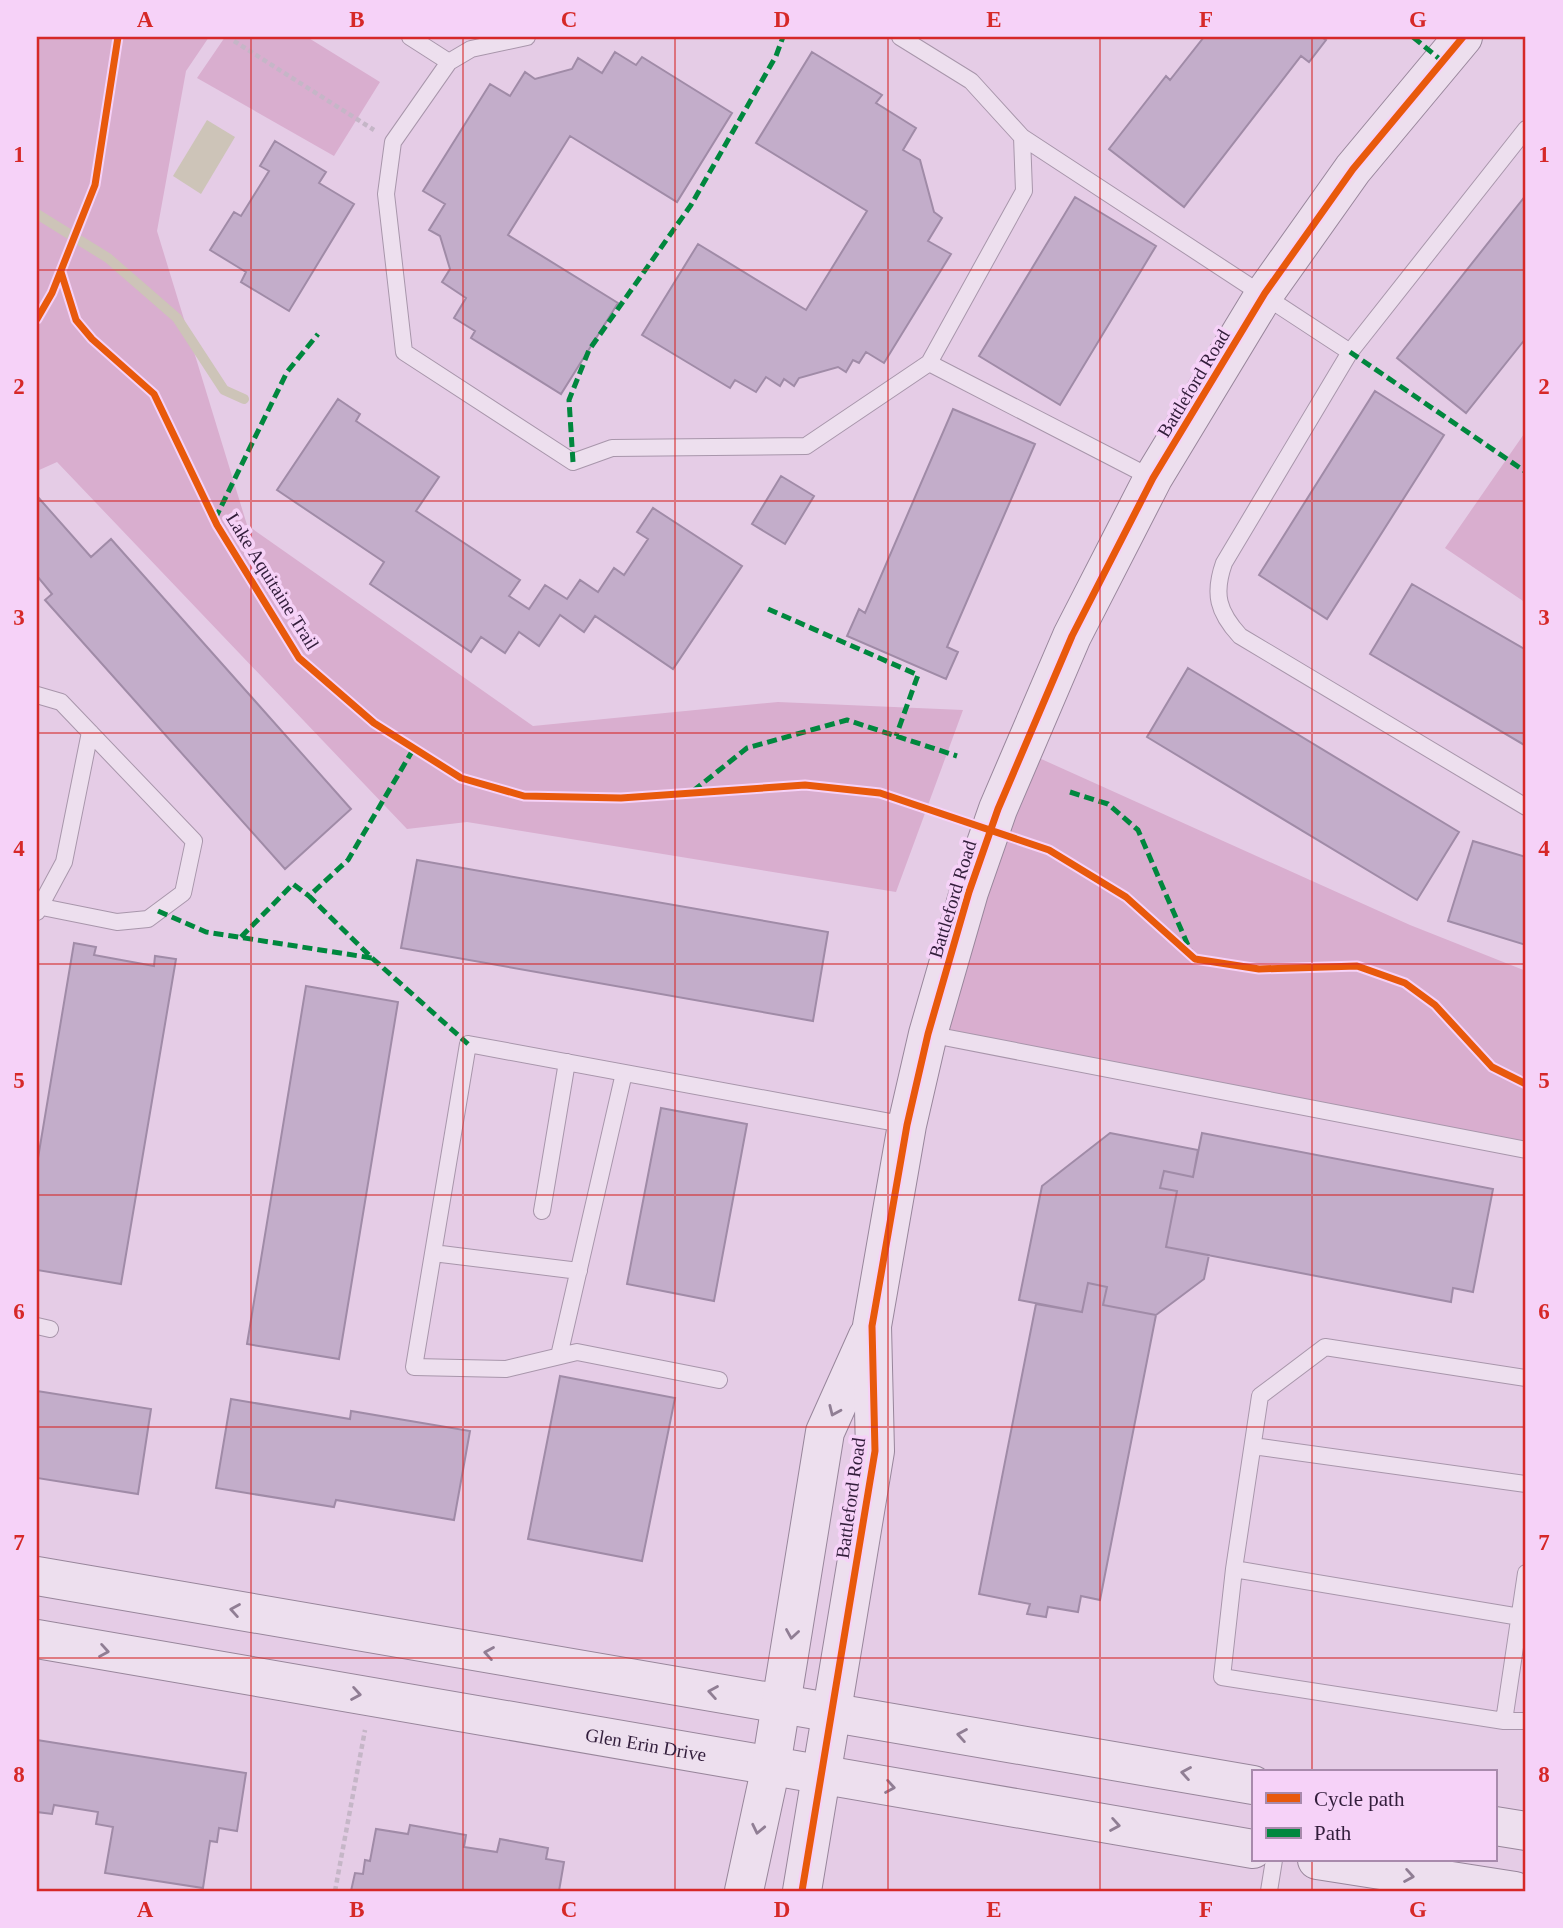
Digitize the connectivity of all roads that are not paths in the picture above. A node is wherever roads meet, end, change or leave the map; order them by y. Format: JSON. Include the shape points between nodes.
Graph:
{"nodes":[{"id":1,"x":410,"y":37,"type":"edge"},
{"id":2,"x":527,"y":37,"type":"edge"},
{"id":3,"x":900,"y":37,"type":"edge"},
{"id":4,"x":1463,"y":37,"type":"edge"},
{"id":5,"x":449,"y":62,"type":"junction"},
{"id":6,"x":1526,"y":129,"type":"edge"},
{"id":7,"x":1022,"y":137,"type":"junction"},
{"id":8,"x":1265,"y":293,"type":"junction"},
{"id":9,"x":1350,"y":352,"type":"junction"},
{"id":10,"x":929,"y":363,"type":"junction"},
{"id":11,"x":1153,"y":478,"type":"junction"},
{"id":12,"x":37,"y":695,"type":"edge"},
{"id":13,"x":90,"y":732,"type":"junction"},
{"id":14,"x":1526,"y":807,"type":"edge"},
{"id":15,"x":38,"y":908,"type":"edge"},
{"id":16,"x":928,"y":1034,"type":"junction"},
{"id":17,"x":567,"y":1062,"type":"junction"},
{"id":18,"x":624,"y":1073,"type":"junction"},
{"id":19,"x":907,"y":1125,"type":"junction"},
{"id":20,"x":1526,"y":1150,"type":"edge"},
{"id":21,"x":542,"y":1211,"type":"dead end"},
{"id":22,"x":433,"y":1253,"type":"junction"},
{"id":23,"x":579,"y":1271,"type":"junction"},
{"id":24,"x":872,"y":1326,"type":"junction"},
{"id":25,"x":559,"y":1356,"type":"junction"},
{"id":26,"x":1526,"y":1378,"type":"edge"},
{"id":27,"x":719,"y":1380,"type":"dead end"},
{"id":28,"x":1253,"y":1446,"type":"junction"},
{"id":29,"x":1526,"y":1484,"type":"edge"},
{"id":30,"x":1234,"y":1569,"type":"junction"},
{"id":31,"x":1526,"y":1573,"type":"edge"},
{"id":32,"x":37,"y":1576,"type":"edge"},
{"id":33,"x":1520,"y":1617,"type":"junction"},
{"id":34,"x":37,"y":1639,"type":"edge"},
{"id":35,"x":781,"y":1703,"type":"junction"},
{"id":36,"x":834,"y":1712,"type":"junction"},
{"id":37,"x":1504,"y":1721,"type":"junction"},
{"id":38,"x":1526,"y":1721,"type":"edge"},
{"id":39,"x":771,"y":1766,"type":"junction"},
{"id":40,"x":823,"y":1776,"type":"junction"},
{"id":41,"x":1252,"y":1785,"type":"edge"},
{"id":42,"x":1496,"y":1826,"type":"edge"},
{"id":43,"x":1526,"y":1831,"type":"edge"},
{"id":44,"x":1252,"y":1849,"type":"edge"},
{"id":45,"x":1274,"y":1862,"type":"edge"},
{"id":46,"x":1328,"y":1862,"type":"edge"},
{"id":47,"x":744,"y":1891,"type":"edge"},
{"id":48,"x":802,"y":1891,"type":"edge"},
{"id":49,"x":1269,"y":1891,"type":"edge"},
{"id":50,"x":1515,"y":1891,"type":"edge"}],
"edges":[{"from":1,"to":5,"type":"lane"},
{"from":2,"to":5,"type":"lane","via":[[471,49]]},
{"from":3,"to":7,"type":"lane","via":[[971,81]]},
{"from":4,"to":8,"type":"street","name":"Battleford Road","via":[[1353,169]]},
{"from":5,"to":10,"type":"lane","via":[[393,142],[386,194],[404,352],[573,462],[612,448],[806,446]]},
{"from":6,"to":9,"type":"lane"},
{"from":7,"to":8,"type":"lane"},
{"from":7,"to":10,"type":"lane","via":[[1024,191]]},
{"from":8,"to":9,"type":"lane"},
{"from":8,"to":11,"type":"street","name":"Battleford Road"},
{"from":9,"to":14,"type":"lane","via":[[1224,563],[1217,581],[1217,602],[1240,636]]},
{"from":10,"to":11,"type":"lane"},
{"from":11,"to":16,"type":"street","name":"Battleford Road","via":[[1072,636],[1012,774],[969,892]]},
{"from":12,"to":13,"type":"lane","via":[[61,702]]},
{"from":13,"to":15,"type":"lane","via":[[64,862]]},
{"from":13,"to":15,"type":"lane","via":[[194,841],[183,893],[148,919],[117,922]]},
{"from":16,"to":19,"type":"street","name":"Battleford Road"},
{"from":16,"to":20,"type":"lane"},
{"from":17,"to":18,"type":"lane"},
{"from":17,"to":21,"type":"lane"},
{"from":17,"to":22,"type":"lane","via":[[468,1044]]},
{"from":18,"to":19,"type":"lane"},
{"from":18,"to":23,"type":"lane"},
{"from":19,"to":24,"type":"street","name":"Battleford Road"},
{"from":22,"to":23,"type":"lane"},
{"from":22,"to":25,"type":"lane","via":[[414,1367],[506,1369]]},
{"from":23,"to":25,"type":"lane"},
{"from":24,"to":35,"type":"street","name":"Battleford Road","one_way":true,"via":[[825,1432]]},
{"from":24,"to":36,"type":"street","name":"Battleford Road","via":[[875,1451]]},
{"from":25,"to":27,"type":"lane","via":[[577,1352]]},
{"from":26,"to":28,"type":"lane","via":[[1325,1347],[1260,1396]]},
{"from":28,"to":29,"type":"lane"},
{"from":28,"to":30,"type":"lane"},
{"from":30,"to":33,"type":"lane"},
{"from":30,"to":37,"type":"lane","via":[[1222,1677]]},
{"from":31,"to":33,"type":"lane"},
{"from":35,"to":32,"type":"street","one_way":true},
{"from":33,"to":37,"type":"lane"},
{"from":34,"to":39,"type":"street","name":"Glen Erin Drive","one_way":true},
{"from":35,"to":36,"type":"street"},
{"from":35,"to":39,"type":"street","name":"Battleford Road"},
{"from":36,"to":40,"type":"street","name":"Battleford Road"},
{"from":41,"to":36,"type":"street","one_way":true},
{"from":37,"to":38,"type":"lane"},
{"from":39,"to":40,"type":"street","name":"Glen Erin Drive"},
{"from":39,"to":47,"type":"street","name":"Battleford Road","one_way":true},
{"from":40,"to":44,"type":"street","name":"Glen Erin Drive","one_way":true},
{"from":40,"to":48,"type":"street","name":"Battleford Road"},
{"from":42,"to":43,"type":"street"},
{"from":45,"to":49,"type":"lane"},
{"from":46,"to":50,"type":"street","one_way":true}]}
